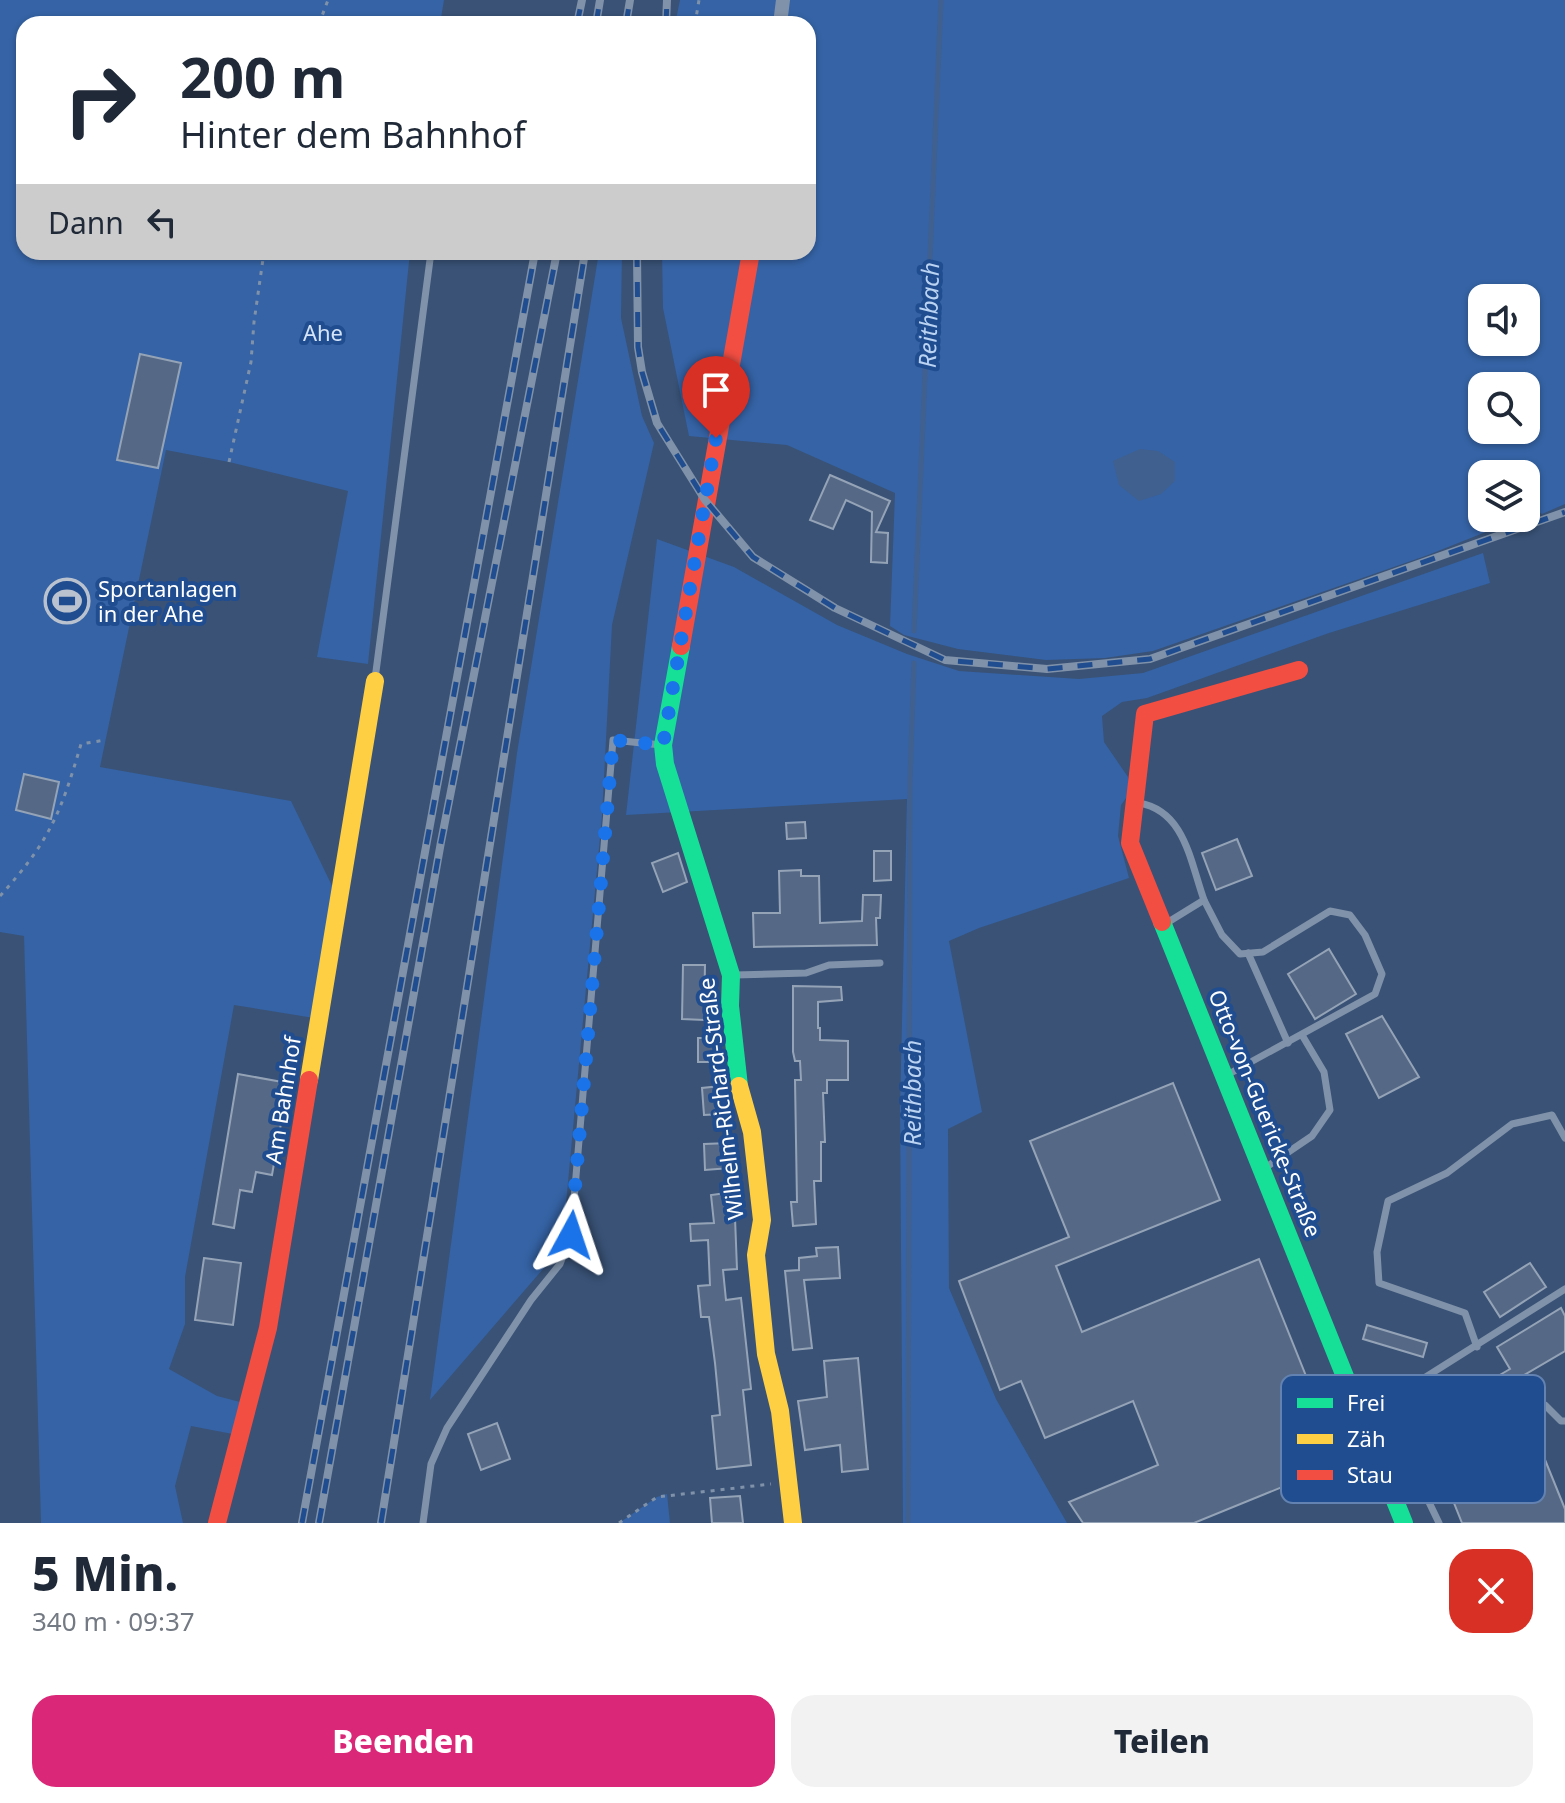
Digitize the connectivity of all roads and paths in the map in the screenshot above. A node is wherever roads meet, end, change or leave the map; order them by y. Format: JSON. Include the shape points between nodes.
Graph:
{"nodes":[{"id":1,"x":263,"y":260,"type":"edge"},
{"id":2,"x":430,"y":260,"type":"edge"},
{"id":3,"x":750,"y":260,"type":"edge"},
{"id":4,"x":229,"y":462,"type":"dead end"},
{"id":5,"x":1299,"y":670,"type":"dead end"},
{"id":6,"x":375,"y":681,"type":"joint"},
{"id":7,"x":105,"y":740,"type":"dead end"},
{"id":8,"x":663,"y":745,"type":"junction"},
{"id":9,"x":1136,"y":802,"type":"junction"},
{"id":10,"x":0,"y":896,"type":"edge"},
{"id":11,"x":1204,"y":900,"type":"junction"},
{"id":12,"x":1164,"y":925,"type":"junction"},
{"id":13,"x":1248,"y":953,"type":"junction"},
{"id":14,"x":880,"y":963,"type":"dead end"},
{"id":15,"x":731,"y":975,"type":"junction"},
{"id":16,"x":1302,"y":1035,"type":"junction"},
{"id":17,"x":1288,"y":1043,"type":"junction"},
{"id":18,"x":1224,"y":1076,"type":"junction"},
{"id":19,"x":1565,"y":1138,"type":"edge"},
{"id":20,"x":1263,"y":1169,"type":"junction"},
{"id":21,"x":1565,"y":1289,"type":"edge"},
{"id":22,"x":1477,"y":1347,"type":"junction"},
{"id":23,"x":1345,"y":1375,"type":"edge"},
{"id":24,"x":1432,"y":1375,"type":"edge"},
{"id":25,"x":1545,"y":1405,"type":"edge"},
{"id":26,"x":1565,"y":1421,"type":"edge"},
{"id":27,"x":789,"y":1482,"type":"junction"},
{"id":28,"x":1396,"y":1503,"type":"edge"},
{"id":29,"x":1429,"y":1503,"type":"edge"},
{"id":30,"x":217,"y":1523,"type":"edge"},
{"id":31,"x":423,"y":1523,"type":"edge"},
{"id":32,"x":619,"y":1523,"type":"edge"},
{"id":33,"x":793,"y":1523,"type":"edge"},
{"id":34,"x":1404,"y":1523,"type":"edge"},
{"id":35,"x":1439,"y":1523,"type":"edge"}],
"edges":[{"from":1,"to":4,"type":"path","via":[[251,362]]},
{"from":2,"to":6,"type":"lane"},
{"from":3,"to":8,"type":"street","name":"Wilhelm-Richard-Straße"},
{"from":5,"to":9,"type":"street","name":"Otto-von-Guericke-Straße","via":[[1145,714]]},
{"from":6,"to":30,"type":"street","name":"Am Bahnhof","via":[[268,1328]]},
{"from":7,"to":10,"type":"path","via":[[81,744],[58,818],[32,861]]},
{"from":8,"to":15,"type":"street","name":"Wilhelm-Richard-Straße"},
{"from":8,"to":31,"type":"lane","via":[[613,740],[571,1235],[560,1264],[447,1428],[431,1464]]},
{"from":9,"to":11,"type":"lane","via":[[1156,806],[1177,825]]},
{"from":9,"to":12,"type":"street","name":"Otto-von-Guericke-Straße","via":[[1130,843]]},
{"from":11,"to":12,"type":"lane"},
{"from":11,"to":13,"type":"lane","via":[[1222,935],[1240,954]]},
{"from":12,"to":18,"type":"street","name":"Otto-von-Guericke-Straße"},
{"from":13,"to":16,"type":"lane","via":[[1263,952],[1330,911],[1350,915],[1365,935],[1382,974],[1375,994]]},
{"from":13,"to":17,"type":"lane"},
{"from":14,"to":15,"type":"lane","via":[[829,965],[806,973]]},
{"from":15,"to":27,"type":"street","name":"Wilhelm-Richard-Straße","via":[[740,1093],[752,1132],[762,1220],[756,1255],[765,1340]]},
{"from":16,"to":17,"type":"lane"},
{"from":16,"to":20,"type":"lane","via":[[1324,1072],[1330,1110],[1312,1136]]},
{"from":17,"to":18,"type":"lane"},
{"from":18,"to":20,"type":"street","name":"Otto-von-Guericke-Straße"},
{"from":19,"to":22,"type":"lane","via":[[1552,1115],[1512,1124],[1447,1173],[1388,1201],[1377,1252],[1379,1283],[1465,1313]]},
{"from":20,"to":23,"type":"street","name":"Otto-von-Guericke-Straße"},
{"from":21,"to":22,"type":"lane"},
{"from":22,"to":24,"type":"lane"},
{"from":25,"to":26,"type":"lane"},
{"from":27,"to":32,"type":"path","via":[[657,1497]]},
{"from":27,"to":33,"type":"street","name":"Wilhelm-Richard-Straße"},
{"from":28,"to":34,"type":"street","name":"Otto-von-Guericke-Straße"},
{"from":29,"to":35,"type":"lane"}]}
